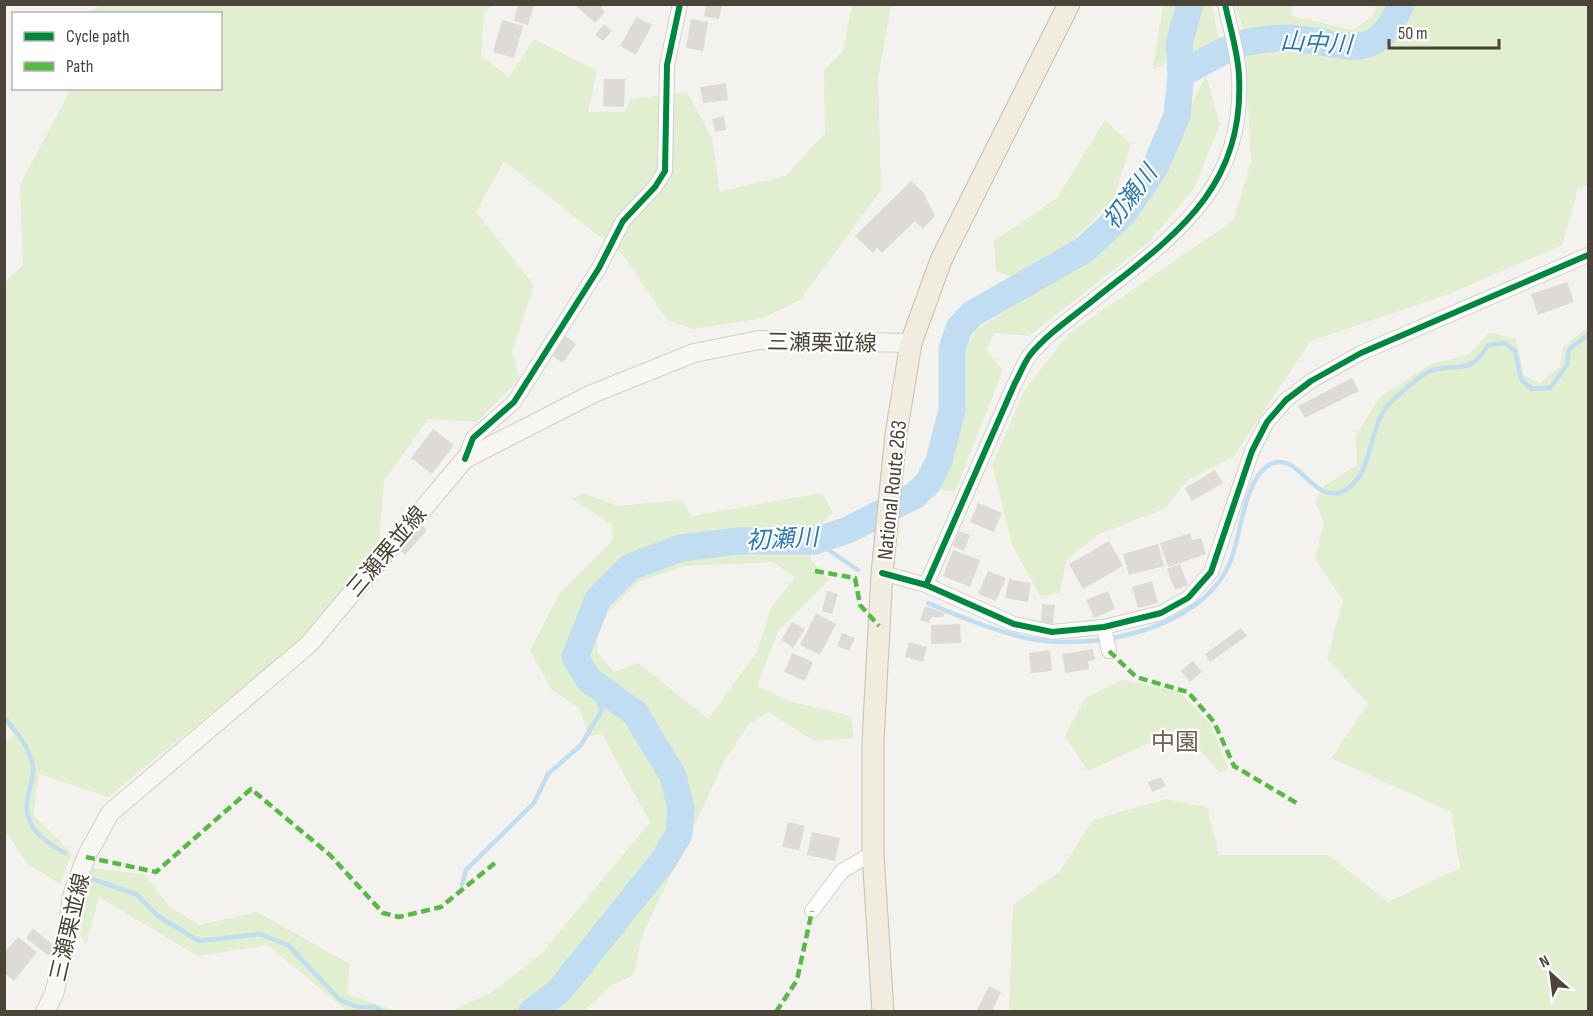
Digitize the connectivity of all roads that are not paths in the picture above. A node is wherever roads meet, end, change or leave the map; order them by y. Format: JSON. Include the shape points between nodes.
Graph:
{"nodes":[{"id":1,"x":680,"y":4,"type":"edge"},
{"id":2,"x":1069,"y":4,"type":"edge"},
{"id":3,"x":1225,"y":4,"type":"edge"},
{"id":4,"x":1588,"y":255,"type":"edge"},
{"id":5,"x":911,"y":343,"type":"junction"},
{"id":6,"x":465,"y":459,"type":"junction"},
{"id":7,"x":882,"y":573,"type":"junction"},
{"id":8,"x":926,"y":585,"type":"junction"},
{"id":9,"x":1104,"y":627,"type":"junction"},
{"id":10,"x":1109,"y":651,"type":"dead end"},
{"id":11,"x":873,"y":853,"type":"junction"},
{"id":12,"x":812,"y":911,"type":"dead end"},
{"id":13,"x":45,"y":1011,"type":"edge"},
{"id":14,"x":883,"y":1011,"type":"edge"}],
"edges":[{"from":1,"to":6,"type":"street","via":[[667,65],[665,171],[655,188],[623,221],[599,268],[514,402],[473,438]]},
{"from":2,"to":5,"type":"highway","name":"National Route 263","via":[[940,260]]},
{"from":3,"to":8,"type":"street","via":[[1239,75],[1239,118],[1217,180],[1195,214],[1168,241],[1030,356]]},
{"from":4,"to":9,"type":"street","via":[[1361,353],[1286,400],[1267,422],[1252,450],[1211,572],[1188,598],[1161,613]]},
{"from":5,"to":6,"type":"main road","name":"三瀬栗並線","via":[[759,340],[694,353],[592,394]]},
{"from":5,"to":7,"type":"highway","name":"National Route 263","via":[[896,434]]},
{"from":6,"to":13,"type":"main road","name":"三瀬栗並線","via":[[309,644],[110,813],[86,857],[72,896],[64,953],[54,994]]},
{"from":7,"to":8,"type":"street"},
{"from":7,"to":11,"type":"highway","name":"National Route 263","via":[[873,741]]},
{"from":8,"to":9,"type":"street","via":[[1014,624],[1052,632]]},
{"from":9,"to":10,"type":"street"},
{"from":11,"to":12,"type":"street","via":[[843,871]]},
{"from":11,"to":14,"type":"highway","name":"National Route 263"}]}
